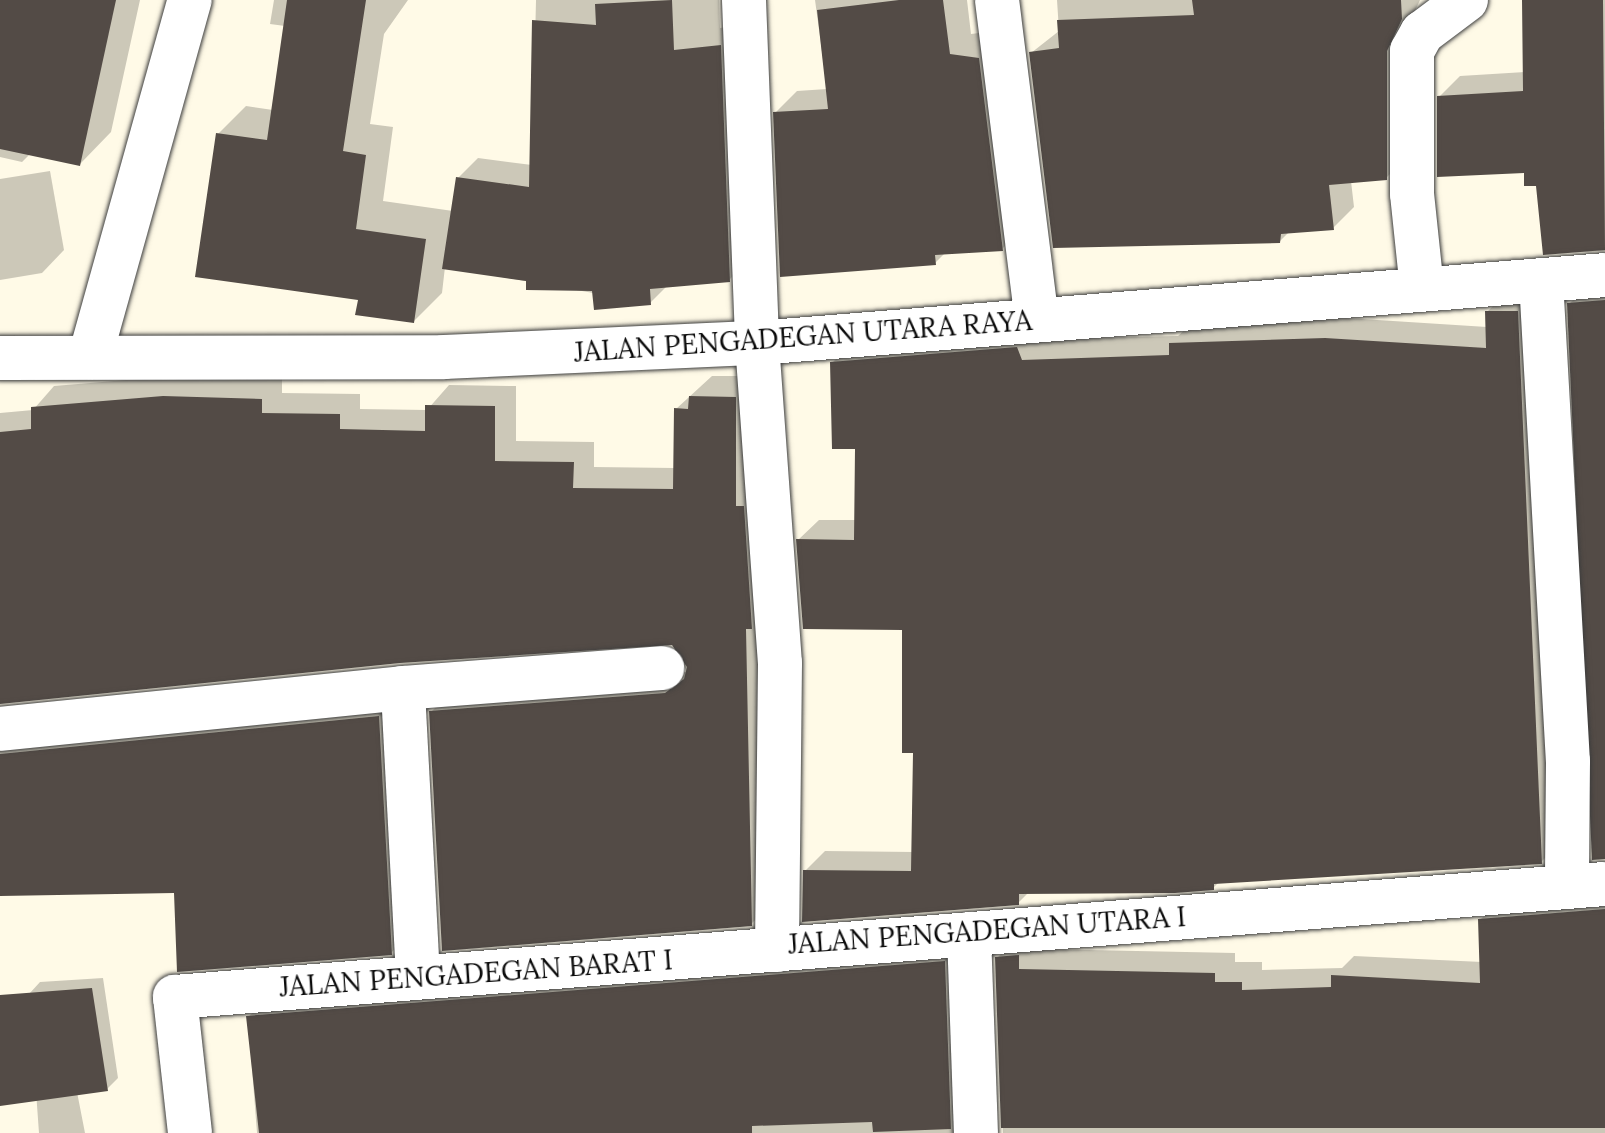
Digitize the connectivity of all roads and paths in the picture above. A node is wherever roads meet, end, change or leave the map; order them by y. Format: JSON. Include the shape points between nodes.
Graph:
{"nodes":[{"id":1,"x":190,"y":0,"type":"edge"},
{"id":2,"x":744,"y":0,"type":"edge"},
{"id":3,"x":997,"y":0,"type":"edge"},
{"id":4,"x":1466,"y":0,"type":"edge"},
{"id":5,"x":1605,"y":275,"type":"edge"},
{"id":6,"x":1541,"y":280,"type":"junction"},
{"id":7,"x":1422,"y":289,"type":"junction"},
{"id":8,"x":1037,"y":320,"type":"junction"},
{"id":9,"x":757,"y":343,"type":"junction"},
{"id":10,"x":90,"y":357,"type":"junction"},
{"id":11,"x":0,"y":358,"type":"edge"},
{"id":12,"x":662,"y":668,"type":"dead end"},
{"id":13,"x":403,"y":688,"type":"junction"},
{"id":14,"x":0,"y":729,"type":"edge"},
{"id":15,"x":1586,"y":886,"type":"edge"},
{"id":16,"x":969,"y":934,"type":"junction"},
{"id":17,"x":777,"y":950,"type":"junction"},
{"id":18,"x":418,"y":977,"type":"junction"},
{"id":19,"x":190,"y":1133,"type":"edge"},
{"id":20,"x":976,"y":1133,"type":"edge"}],
"edges":[{"from":1,"to":10,"type":"street"},
{"from":2,"to":9,"type":"street","name":"JALAN PENGADEGAN UTARA I"},
{"from":3,"to":8,"type":"street"},
{"from":4,"to":7,"type":"street","via":[[1422,33],[1412,51],[1412,194]]},
{"from":5,"to":6,"type":"street","name":"JALAN PENGADEGAN UTARA RAYA"},
{"from":6,"to":7,"type":"street","name":"JALAN PENGADEGAN UTARA RAYA"},
{"from":6,"to":15,"type":"street","via":[[1568,747]]},
{"from":7,"to":8,"type":"street","name":"JALAN PENGADEGAN UTARA RAYA"},
{"from":8,"to":9,"type":"street","name":"JALAN PENGADEGAN UTARA RAYA"},
{"from":9,"to":10,"type":"street","name":"JALAN PENGADEGAN UTARA RAYA","via":[[444,357]]},
{"from":9,"to":17,"type":"street","name":"JALAN PENGADEGAN UTARA I","via":[[780,663]]},
{"from":10,"to":11,"type":"street","name":"JALAN PENGADEGAN UTARA RAYA"},
{"from":12,"to":13,"type":"street"},
{"from":13,"to":14,"type":"street"},
{"from":13,"to":18,"type":"street"},
{"from":15,"to":16,"type":"street","name":"JALAN PENGADEGAN UTARA I"},
{"from":16,"to":17,"type":"street","name":"JALAN PENGADEGAN UTARA I"},
{"from":16,"to":20,"type":"street"},
{"from":17,"to":18,"type":"street","name":"JALAN PENGADEGAN BARAT I"},
{"from":18,"to":19,"type":"street","name":"JALAN PENGADEGAN BARAT I","via":[[175,997]]}]}
